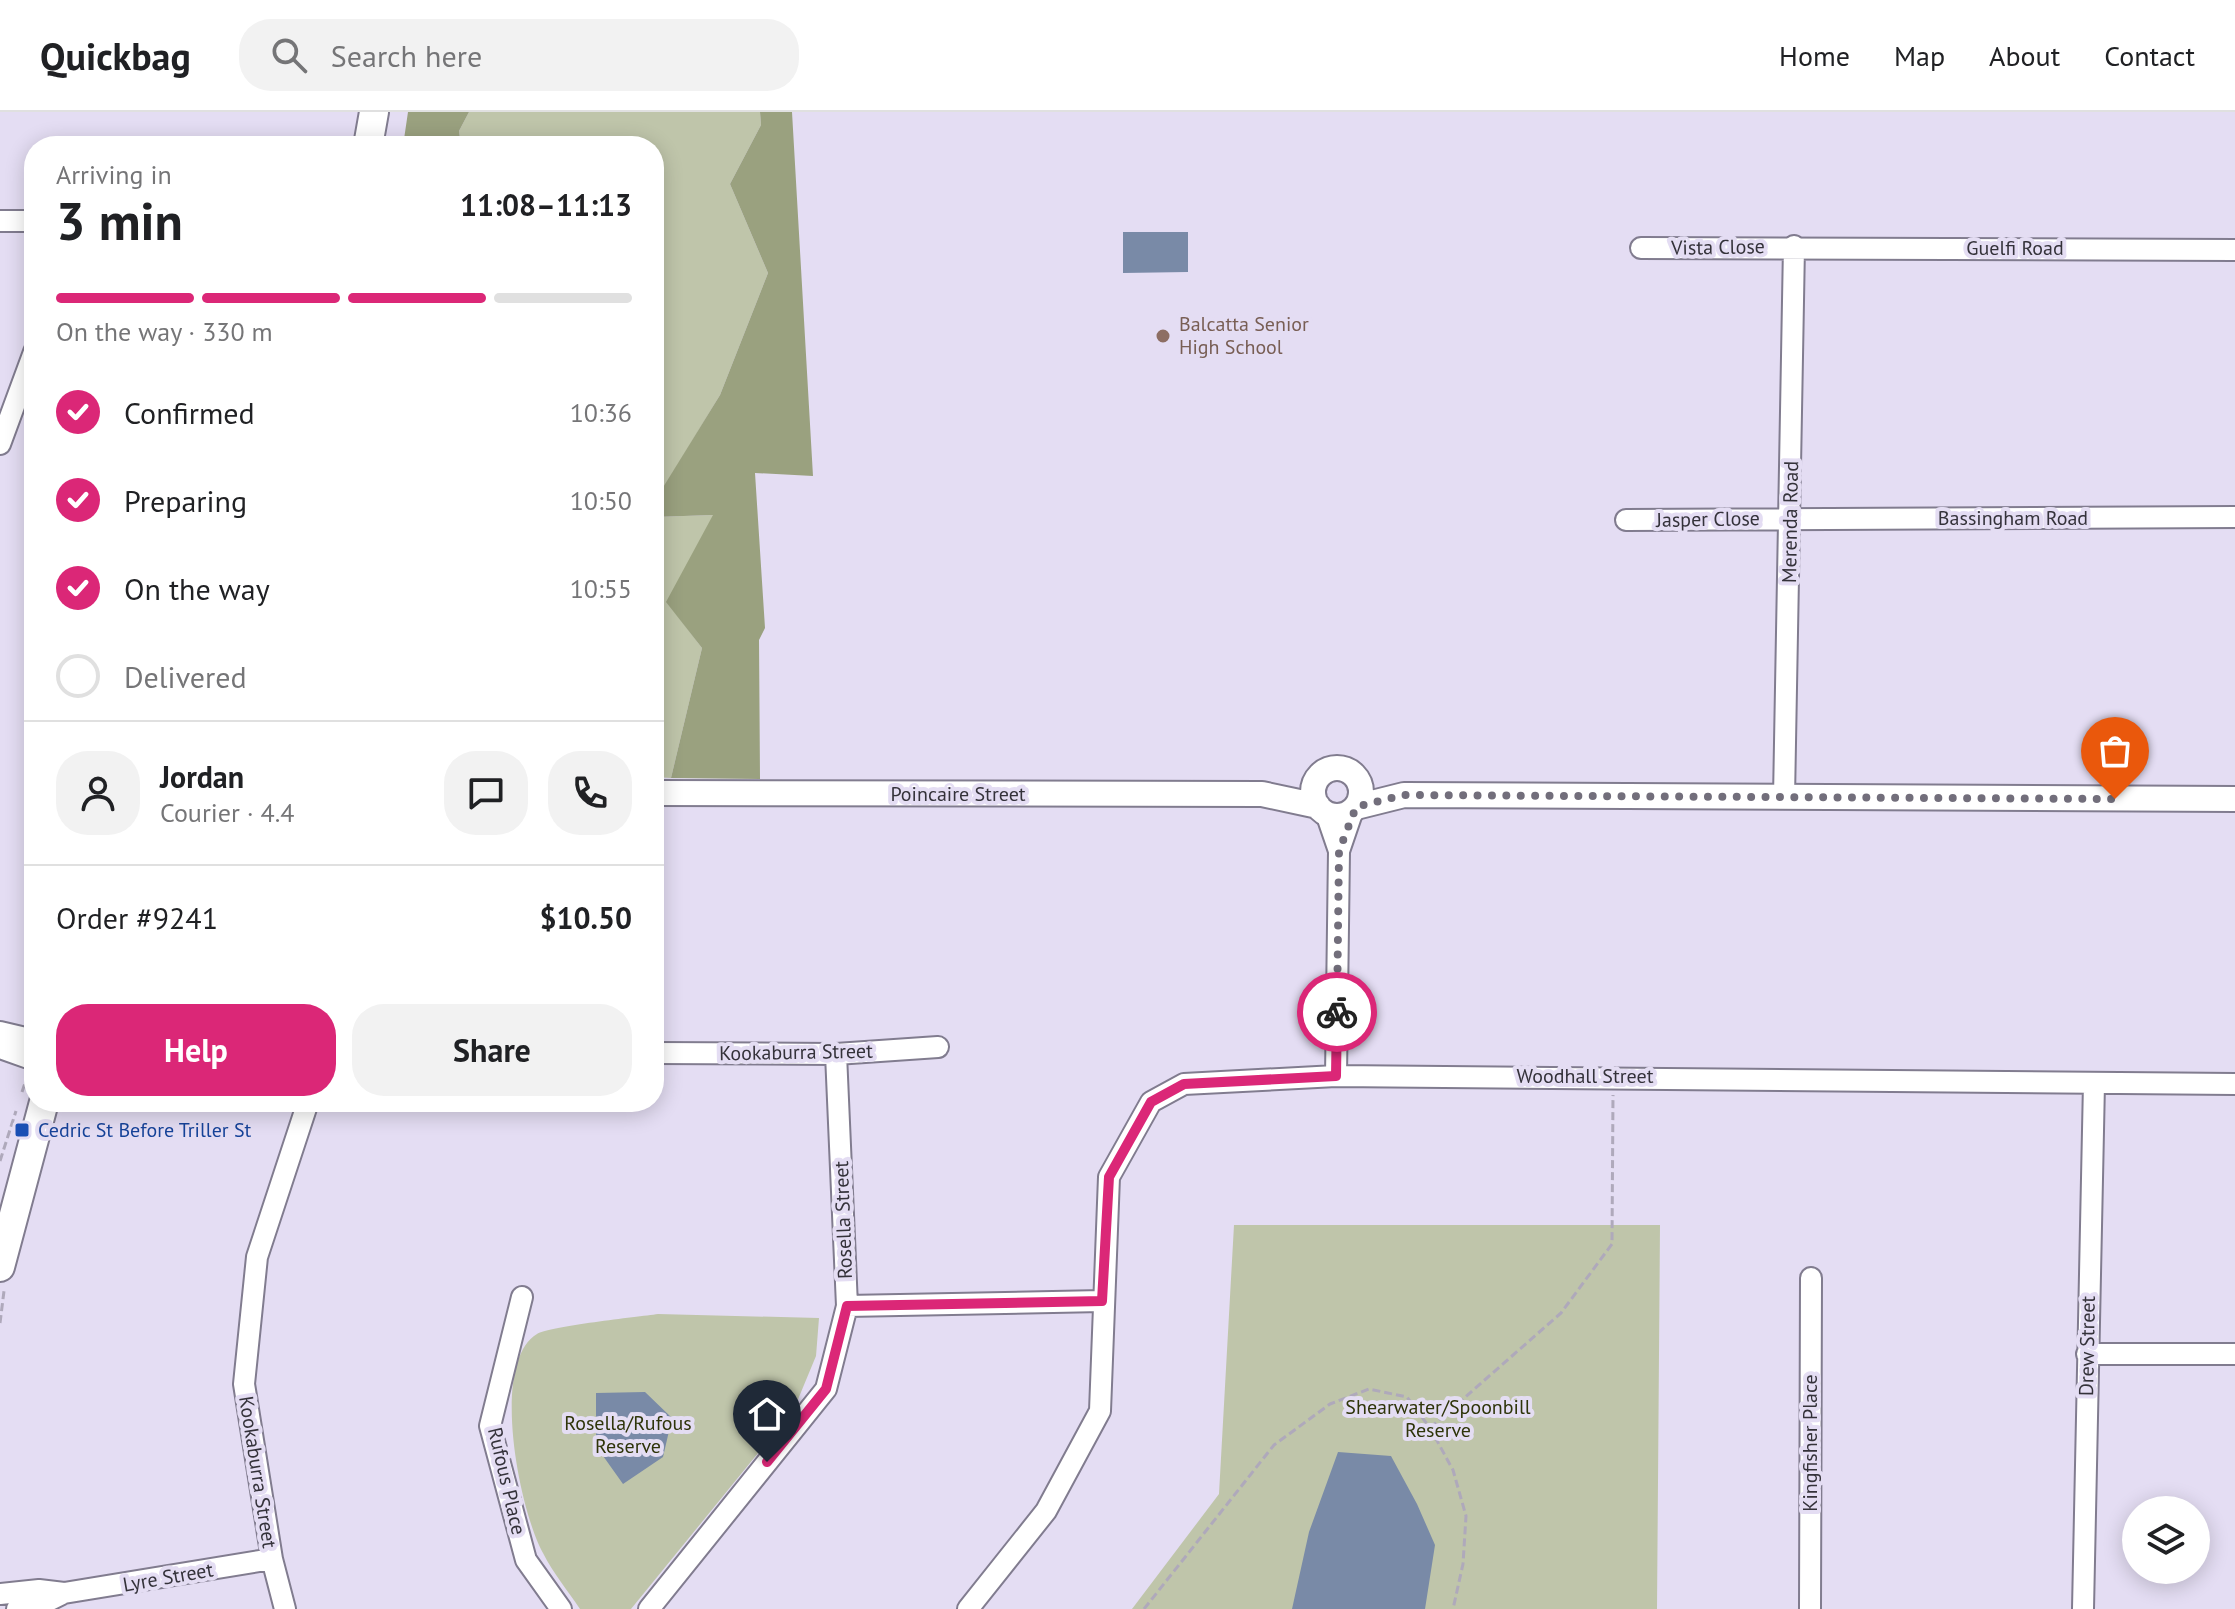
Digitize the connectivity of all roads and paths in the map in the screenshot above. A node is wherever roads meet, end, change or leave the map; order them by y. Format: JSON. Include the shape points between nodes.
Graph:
{"nodes":[{"id":1,"x":374,"y":112,"type":"edge"},
{"id":2,"x":370,"y":136,"type":"edge"},
{"id":3,"x":0,"y":221,"type":"edge"},
{"id":4,"x":24,"y":221,"type":"edge"},
{"id":5,"x":1794,"y":246,"type":"junction"},
{"id":6,"x":1641,"y":248,"type":"dead end"},
{"id":7,"x":2235,"y":250,"type":"edge"},
{"id":8,"x":24,"y":379,"type":"edge"},
{"id":9,"x":0,"y":444,"type":"edge"},
{"id":10,"x":2235,"y":517,"type":"edge"},
{"id":11,"x":1790,"y":518,"type":"junction"},
{"id":12,"x":1626,"y":520,"type":"dead end"},
{"id":13,"x":1323,"y":773,"type":"junction"},
{"id":14,"x":1357,"y":779,"type":"junction"},
{"id":15,"x":664,"y":793,"type":"edge"},
{"id":16,"x":1262,"y":794,"type":"junction"},
{"id":17,"x":1404,"y":795,"type":"junction"},
{"id":18,"x":1784,"y":798,"type":"junction"},
{"id":19,"x":2235,"y":799,"type":"edge"},
{"id":20,"x":1354,"y":808,"type":"junction"},
{"id":21,"x":1322,"y":809,"type":"junction"},
{"id":22,"x":1339,"y":851,"type":"junction"},
{"id":23,"x":0,"y":1032,"type":"edge"},
{"id":24,"x":24,"y":1038,"type":"edge"},
{"id":25,"x":938,"y":1047,"type":"dead end"},
{"id":26,"x":0,"y":1048,"type":"edge"},
{"id":27,"x":664,"y":1053,"type":"edge"},
{"id":28,"x":836,"y":1054,"type":"junction"},
{"id":29,"x":24,"y":1060,"type":"edge"},
{"id":30,"x":1336,"y":1076,"type":"junction"},
{"id":31,"x":1613,"y":1076,"type":"junction"},
{"id":32,"x":2094,"y":1083,"type":"junction"},
{"id":33,"x":2235,"y":1084,"type":"edge"},
{"id":34,"x":24,"y":1088,"type":"edge"},
{"id":35,"x":41,"y":1112,"type":"edge"},
{"id":36,"x":305,"y":1112,"type":"edge"},
{"id":37,"x":0,"y":1161,"type":"edge"},
{"id":38,"x":0,"y":1267,"type":"edge"},
{"id":39,"x":1811,"y":1278,"type":"dead end"},
{"id":40,"x":522,"y":1297,"type":"dead end"},
{"id":41,"x":1102,"y":1301,"type":"junction"},
{"id":42,"x":847,"y":1306,"type":"junction"},
{"id":43,"x":2087,"y":1354,"type":"junction"},
{"id":44,"x":2235,"y":1354,"type":"edge"},
{"id":45,"x":1430,"y":1428,"type":"junction"},
{"id":46,"x":272,"y":1559,"type":"junction"},
{"id":47,"x":64,"y":1593,"type":"junction"},
{"id":48,"x":0,"y":1594,"type":"edge"},
{"id":49,"x":17,"y":1609,"type":"edge"},
{"id":50,"x":285,"y":1609,"type":"edge"},
{"id":51,"x":561,"y":1609,"type":"edge"},
{"id":52,"x":649,"y":1609,"type":"edge"},
{"id":53,"x":968,"y":1609,"type":"edge"},
{"id":54,"x":1144,"y":1609,"type":"edge"},
{"id":55,"x":1453,"y":1609,"type":"edge"},
{"id":56,"x":1810,"y":1609,"type":"edge"},
{"id":57,"x":2083,"y":1609,"type":"edge"}],
"edges":[{"from":1,"to":2,"type":"main road"},
{"from":3,"to":4,"type":"street"},
{"from":5,"to":6,"type":"street","name":"Vista Close"},
{"from":5,"to":7,"type":"street","name":"Guelfi Road"},
{"from":5,"to":11,"type":"street","name":"Merenda Road"},
{"from":8,"to":9,"type":"street"},
{"from":10,"to":11,"type":"street","name":"Bassingham Road"},
{"from":11,"to":12,"type":"street","name":"Jasper Close"},
{"from":11,"to":18,"type":"street","name":"Merenda Road"},
{"from":13,"to":14,"type":"street","via":[[1341,769]]},
{"from":13,"to":16,"type":"street","name":"Poincaire Street"},
{"from":13,"to":21,"type":"street","via":[[1314,789]]},
{"from":14,"to":17,"type":"street"},
{"from":14,"to":20,"type":"street","via":[[1361,795]]},
{"from":15,"to":16,"type":"street","name":"Poincaire Street"},
{"from":16,"to":21,"type":"street","name":"Poincaire Street"},
{"from":17,"to":18,"type":"street"},
{"from":17,"to":20,"type":"street"},
{"from":18,"to":19,"type":"street"},
{"from":20,"to":21,"type":"street","via":[[1340,816]]},
{"from":20,"to":22,"type":"street"},
{"from":21,"to":22,"type":"street"},
{"from":22,"to":30,"type":"street"},
{"from":23,"to":24,"type":"street"},
{"from":25,"to":28,"type":"street","name":"Kookaburra Street"},
{"from":26,"to":29,"type":"street"},
{"from":27,"to":28,"type":"street","name":"Kookaburra Street"},
{"from":28,"to":42,"type":"street","name":"Rosella Street"},
{"from":30,"to":31,"type":"street","name":"Woodhall Street"},
{"from":30,"to":41,"type":"street","name":"Woodhall Street","via":[[1184,1084],[1151,1102],[1109,1177]]},
{"from":31,"to":32,"type":"street","name":"Woodhall Street"},
{"from":31,"to":45,"type":"path","via":[[1612,1244],[1561,1313]]},
{"from":32,"to":33,"type":"street","name":"Woodhall Street"},
{"from":32,"to":43,"type":"street","name":"Drew Street"},
{"from":34,"to":37,"type":"path"},
{"from":35,"to":38,"type":"main road"},
{"from":36,"to":46,"type":"street","name":"Kookaburra Street","via":[[257,1257],[244,1384]]},
{"from":39,"to":56,"type":"street","name":"Kingfisher Place"},
{"from":40,"to":51,"type":"street","name":"Rufous Place","via":[[490,1426],[526,1560]]},
{"from":41,"to":42,"type":"street"},
{"from":41,"to":53,"type":"street","name":"Woodhall Street","via":[[1100,1411],[1046,1511]]},
{"from":42,"to":52,"type":"street","name":"Rosella Street","via":[[826,1389]]},
{"from":43,"to":44,"type":"street"},
{"from":43,"to":57,"type":"street","name":"Drew Street"},
{"from":45,"to":54,"type":"path","via":[[1407,1397],[1369,1389],[1330,1404],[1274,1445]]},
{"from":45,"to":55,"type":"path","via":[[1453,1470],[1466,1516]]},
{"from":46,"to":47,"type":"street","name":"Lyre Street"},
{"from":46,"to":50,"type":"street","name":"Kookaburra Street"},
{"from":47,"to":48,"type":"street","name":"Lyre Street"},
{"from":47,"to":49,"type":"street","name":"Lyre Street"}]}
